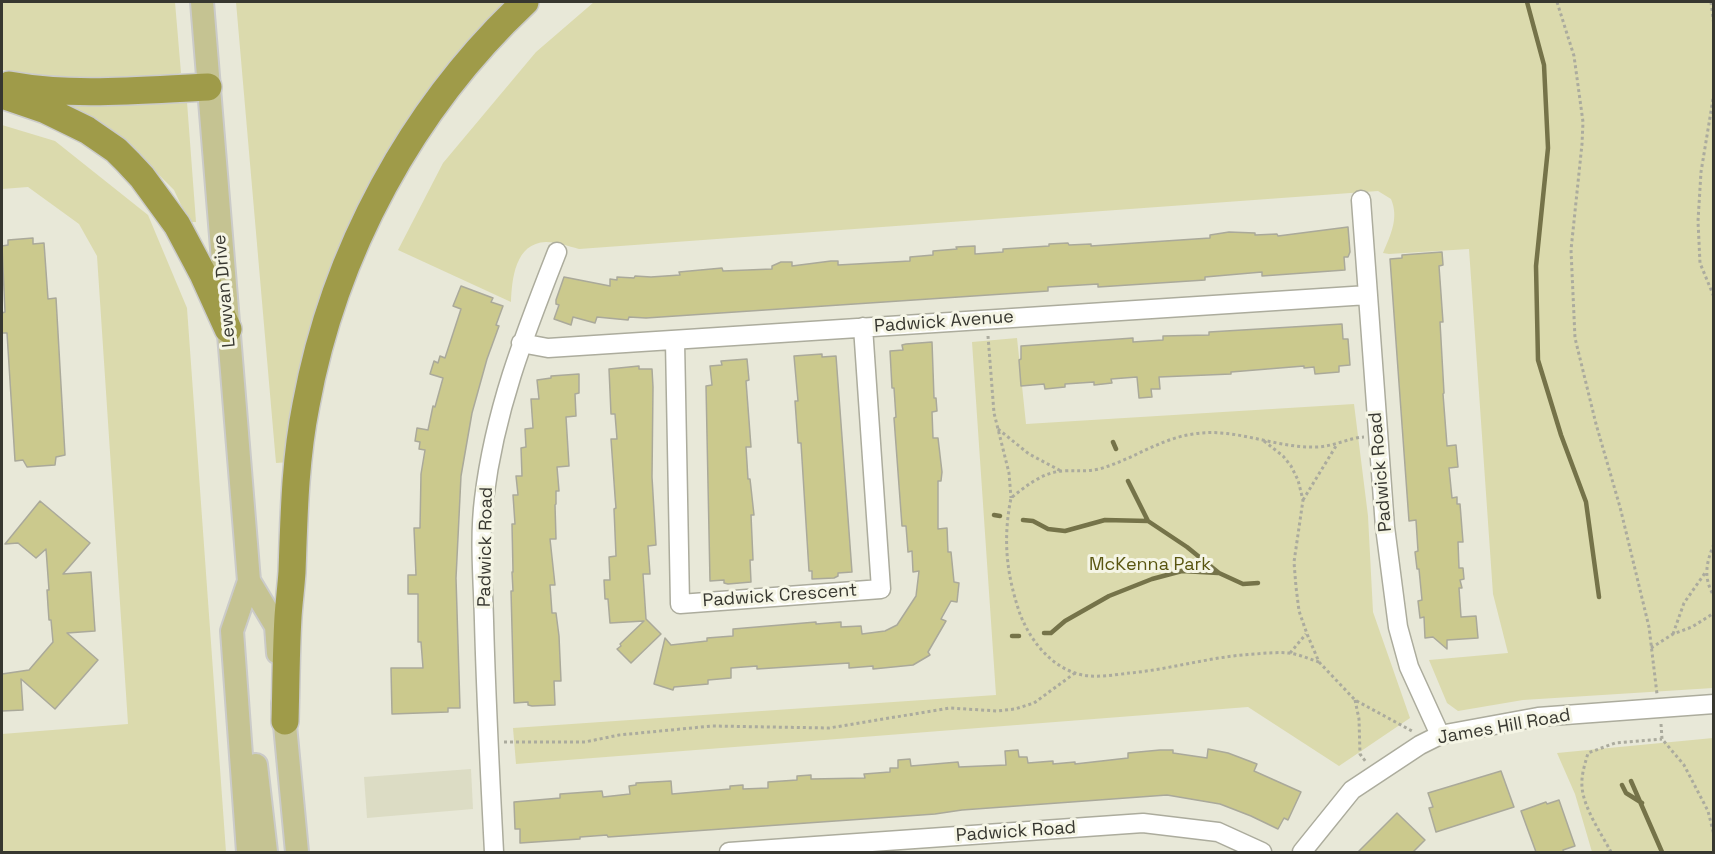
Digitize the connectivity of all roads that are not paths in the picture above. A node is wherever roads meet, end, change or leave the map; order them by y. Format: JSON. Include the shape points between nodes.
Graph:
{"nodes":[{"id":1,"x":202,"y":2,"type":"edge"},
{"id":2,"x":525,"y":2,"type":"edge"},
{"id":3,"x":2,"y":84,"type":"edge"},
{"id":4,"x":208,"y":87,"type":"junction"},
{"id":5,"x":2,"y":94,"type":"edge"},
{"id":6,"x":1361,"y":200,"type":"dead end"},
{"id":7,"x":557,"y":252,"type":"dead end"},
{"id":8,"x":1368,"y":295,"type":"junction"},
{"id":9,"x":863,"y":327,"type":"junction"},
{"id":10,"x":228,"y":329,"type":"junction"},
{"id":11,"x":675,"y":340,"type":"junction"},
{"id":12,"x":521,"y":343,"type":"junction"},
{"id":13,"x":249,"y":581,"type":"junction"},
{"id":14,"x":232,"y":631,"type":"junction"},
{"id":15,"x":1713,"y":704,"type":"edge"},
{"id":16,"x":285,"y":721,"type":"junction"},
{"id":17,"x":1440,"y":735,"type":"junction"},
{"id":18,"x":248,"y":852,"type":"edge"},
{"id":19,"x":266,"y":852,"type":"edge"},
{"id":20,"x":297,"y":852,"type":"edge"},
{"id":21,"x":494,"y":852,"type":"edge"},
{"id":22,"x":729,"y":852,"type":"edge"},
{"id":23,"x":1262,"y":852,"type":"edge"},
{"id":24,"x":1302,"y":852,"type":"edge"}],
"edges":[{"from":1,"to":4,"type":"main road","name":"Lewvan Drive"},
{"from":2,"to":16,"type":"highway","via":[[471,59],[417,129],[361,232],[327,320],[306,404],[296,473]]},
{"from":3,"to":4,"type":"highway","via":[[97,92]]},
{"from":4,"to":10,"type":"main road","name":"Lewvan Drive"},
{"from":5,"to":10,"type":"highway","via":[[87,130],[128,162],[177,225]]},
{"from":6,"to":8,"type":"street","name":"Padwick Road"},
{"from":7,"to":12,"type":"street","name":"Padwick Road"},
{"from":8,"to":9,"type":"street","name":"Padwick Avenue"},
{"from":8,"to":17,"type":"street","name":"Padwick Road","via":[[1385,527],[1398,627],[1409,667]]},
{"from":9,"to":11,"type":"street","name":"Padwick Avenue"},
{"from":9,"to":11,"type":"street","name":"Padwick Crescent","via":[[881,589],[680,604]]},
{"from":10,"to":13,"type":"main road","name":"Lewvan Drive"},
{"from":11,"to":12,"type":"street","name":"Padwick Avenue","via":[[548,348]]},
{"from":12,"to":21,"type":"street","name":"Padwick Road","via":[[500,412],[483,502]]},
{"from":13,"to":14,"type":"main road","name":"Lewvan Drive"},
{"from":13,"to":16,"type":"main road","name":"Lewvan Drive","via":[[276,626]]},
{"from":14,"to":18,"type":"main road","name":"Lewvan Drive"},
{"from":14,"to":19,"type":"main road","via":[[253,742]]},
{"from":15,"to":17,"type":"street","name":"James Hill Road","via":[[1538,717]]},
{"from":16,"to":20,"type":"main road","name":"Lewvan Drive"},
{"from":17,"to":24,"type":"street","name":"James Hill Road","via":[[1352,790]]},
{"from":22,"to":23,"type":"street","name":"Padwick Road","via":[[1143,823],[1218,832]]}]}
